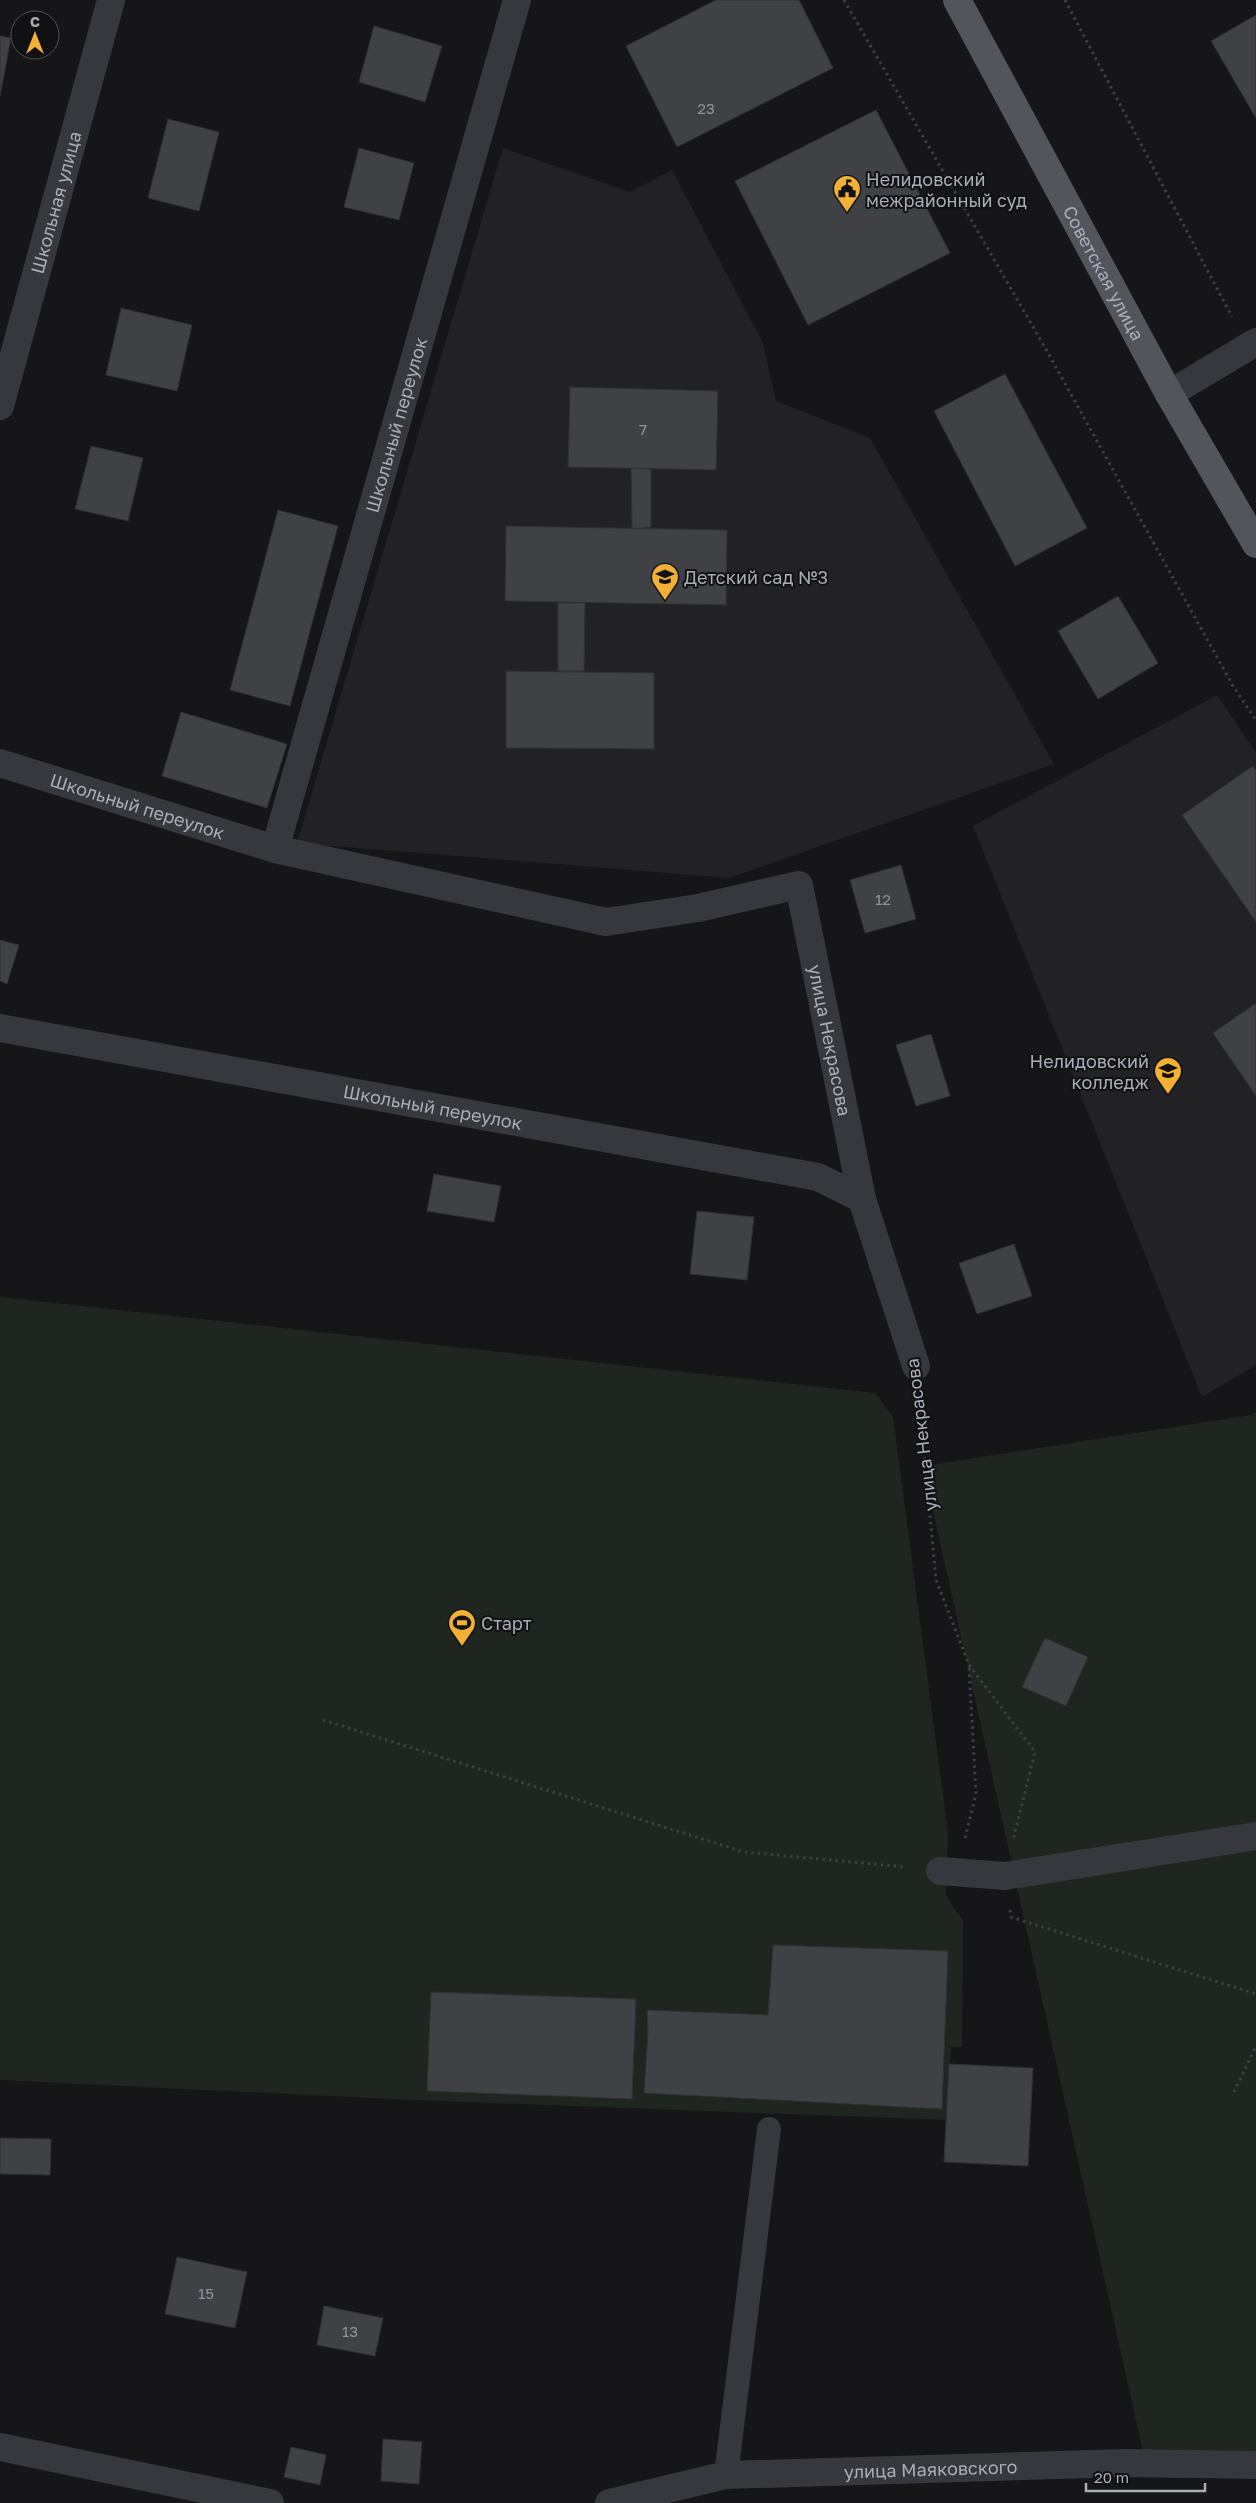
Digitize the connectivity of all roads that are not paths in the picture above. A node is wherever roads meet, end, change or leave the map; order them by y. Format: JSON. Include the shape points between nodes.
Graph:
{"nodes":[{"id":1,"x":112,"y":0,"type":"edge"},
{"id":2,"x":517,"y":0,"type":"edge"},
{"id":3,"x":957,"y":0,"type":"edge"},
{"id":4,"x":1252,"y":344,"type":"edge"},
{"id":5,"x":1169,"y":394,"type":"junction"},
{"id":6,"x":0,"y":406,"type":"edge"},
{"id":7,"x":1256,"y":544,"type":"edge"},
{"id":8,"x":0,"y":763,"type":"edge"},
{"id":9,"x":276,"y":849,"type":"junction"},
{"id":10,"x":799,"y":884,"type":"joint"},
{"id":11,"x":0,"y":1028,"type":"edge"},
{"id":12,"x":862,"y":1199,"type":"junction"},
{"id":13,"x":916,"y":1366,"type":"road end"},
{"id":14,"x":1256,"y":1836,"type":"edge"},
{"id":15,"x":948,"y":1871,"type":"road end"},
{"id":16,"x":769,"y":2129,"type":"dead end"},
{"id":17,"x":0,"y":2447,"type":"edge"},
{"id":18,"x":1256,"y":2466,"type":"edge"},
{"id":19,"x":726,"y":2475,"type":"junction"},
{"id":20,"x":270,"y":2503,"type":"edge"},
{"id":21,"x":609,"y":2503,"type":"edge"}],
"edges":[{"from":1,"to":6,"type":"street","name":"Школьная улица"},
{"from":2,"to":9,"type":"street","name":"Школьный переулок"},
{"from":3,"to":5,"type":"main road","name":"Советская улица"},
{"from":4,"to":5,"type":"street"},
{"from":5,"to":7,"type":"main road","name":"Советская улица"},
{"from":8,"to":9,"type":"street","name":"Школьный переулок"},
{"from":9,"to":10,"type":"street","name":"Школьный переулок","via":[[606,922],[698,908]]},
{"from":10,"to":12,"type":"street","name":"улица Некрасова"},
{"from":11,"to":12,"type":"street","name":"Школьный переулок","via":[[818,1177]]},
{"from":12,"to":13,"type":"street","name":"улица Некрасова"},
{"from":14,"to":15,"type":"street","via":[[1005,1876]]},
{"from":16,"to":19,"type":"lane"},
{"from":17,"to":20,"type":"street"},
{"from":18,"to":19,"type":"street","name":"улица Маяковского","via":[[1126,2464]]},
{"from":19,"to":21,"type":"street","name":"улица Маяковского"}]}
